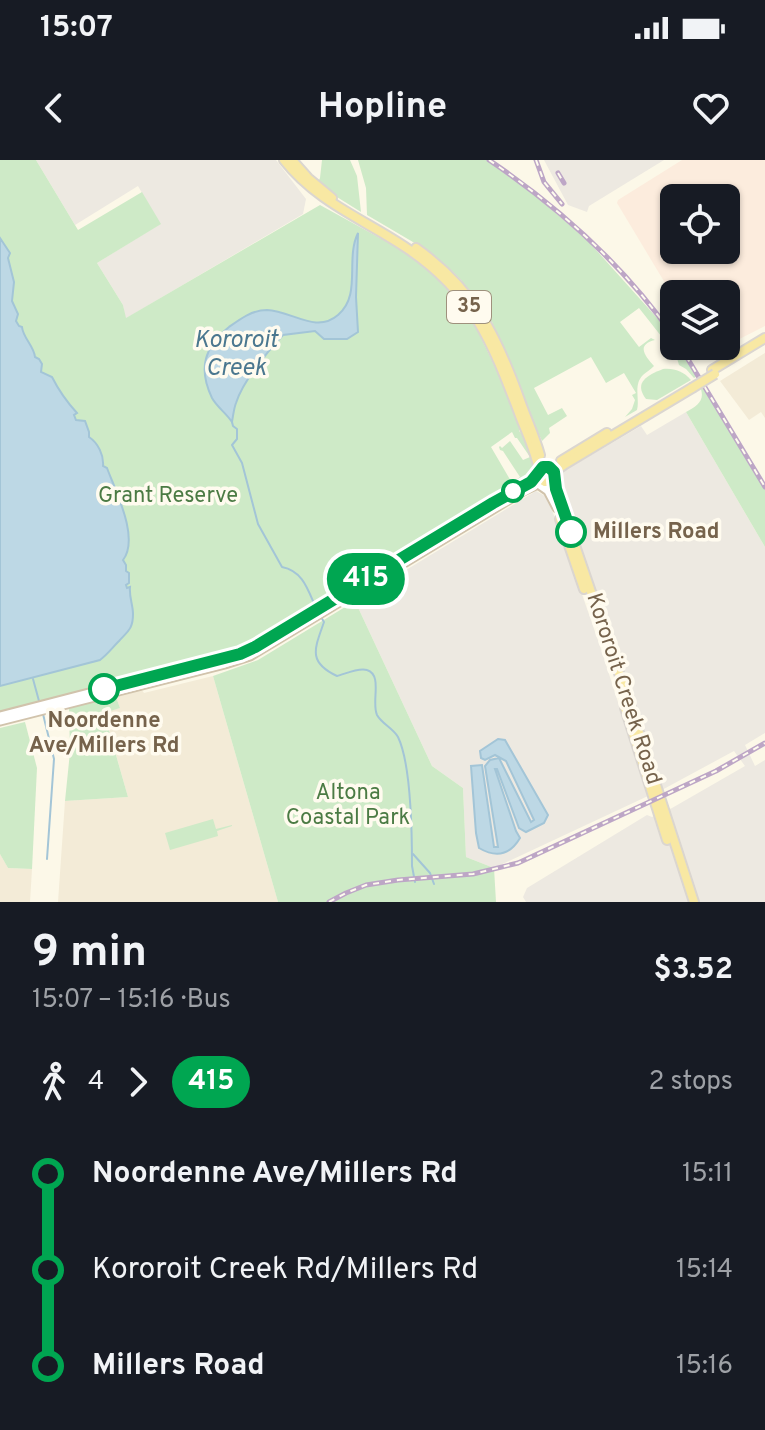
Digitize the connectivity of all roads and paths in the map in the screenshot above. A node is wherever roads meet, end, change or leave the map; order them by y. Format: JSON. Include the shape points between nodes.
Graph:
{"nodes":[{"id":1,"x":284,"y":160,"type":"edge"},
{"id":2,"x":292,"y":160,"type":"edge"},
{"id":3,"x":350,"y":212,"type":"junction"},
{"id":4,"x":765,"y":338,"type":"edge"},
{"id":5,"x":765,"y":344,"type":"edge"},
{"id":6,"x":713,"y":372,"type":"junction"},
{"id":7,"x":547,"y":471,"type":"junction"},
{"id":8,"x":542,"y":482,"type":"junction"},
{"id":9,"x":563,"y":519,"type":"junction"},
{"id":10,"x":334,"y":602,"type":"junction"},
{"id":11,"x":0,"y":719,"type":"edge"},
{"id":12,"x":691,"y":902,"type":"edge"}],
"edges":[{"from":1,"to":3,"type":"main road","name":"Kororoit Creek Road","number":"35","via":[[317,194]]},
{"from":2,"to":3,"type":"main road","name":"Kororoit Creek Road","number":"35"},
{"from":3,"to":7,"type":"main road","name":"Kororoit Creek Road","number":"35","via":[[407,248],[455,289],[480,322]]},
{"from":4,"to":6,"type":"main road"},
{"from":5,"to":6,"type":"main road"},
{"from":6,"to":7,"type":"main road","bridge":true},
{"from":7,"to":8,"type":"main road","via":[[550,481]]},
{"from":7,"to":9,"type":"main road","name":"Kororoit Creek Road","number":"35"},
{"from":7,"to":10,"type":"main road"},
{"from":8,"to":9,"type":"main road","name":"Kororoit Creek Road","number":"35","via":[[552,491]]},
{"from":8,"to":10,"type":"main road"},
{"from":9,"to":12,"type":"main road","name":"Kororoit Creek Road","number":"35"},
{"from":10,"to":11,"type":"main road","via":[[250,656]]}]}
